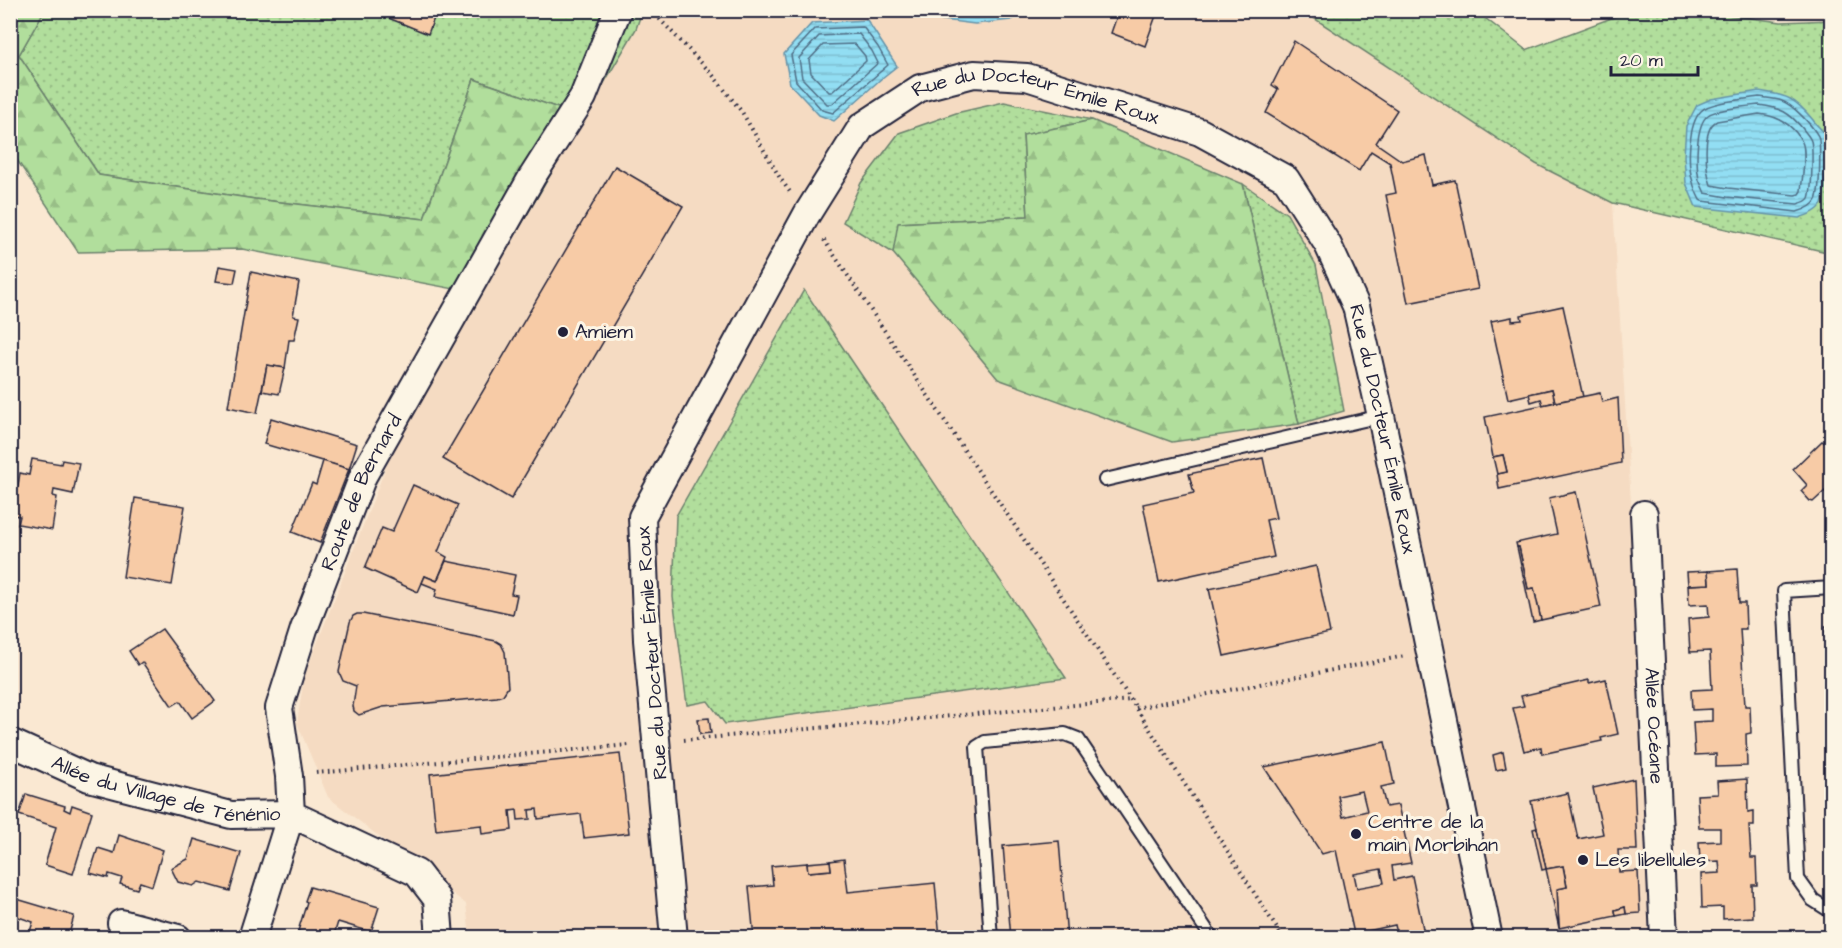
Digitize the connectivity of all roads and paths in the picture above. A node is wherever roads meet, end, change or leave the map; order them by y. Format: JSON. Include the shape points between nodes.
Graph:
{"nodes":[{"id":1,"x":618,"y":10,"type":"edge"},
{"id":2,"x":651,"y":10,"type":"edge"},
{"id":3,"x":807,"y":214,"type":"junction"},
{"id":4,"x":1381,"y":417,"type":"junction"},
{"id":5,"x":1105,"y":480,"type":"dead end"},
{"id":6,"x":1644,"y":514,"type":"dead end"},
{"id":7,"x":1832,"y":588,"type":"edge"},
{"id":8,"x":1430,"y":652,"type":"junction"},
{"id":9,"x":1131,"y":700,"type":"junction"},
{"id":10,"x":1136,"y":708,"type":"junction"},
{"id":11,"x":10,"y":742,"type":"edge"},
{"id":12,"x":657,"y":743,"type":"junction"},
{"id":13,"x":289,"y":776,"type":"junction"},
{"id":14,"x":291,"y":814,"type":"junction"},
{"id":15,"x":1832,"y":912,"type":"edge"},
{"id":16,"x":121,"y":923,"type":"dead end"},
{"id":17,"x":178,"y":938,"type":"edge"},
{"id":18,"x":252,"y":938,"type":"edge"},
{"id":19,"x":440,"y":938,"type":"edge"},
{"id":20,"x":674,"y":938,"type":"edge"},
{"id":21,"x":991,"y":938,"type":"edge"},
{"id":22,"x":1212,"y":938,"type":"edge"},
{"id":23,"x":1283,"y":938,"type":"edge"},
{"id":24,"x":1489,"y":938,"type":"edge"},
{"id":25,"x":1664,"y":938,"type":"edge"}],
"edges":[{"from":1,"to":13,"type":"street","name":"Route de Bernard","via":[[583,97],[532,177],[363,476],[304,630],[279,708]]},
{"from":2,"to":3,"type":"path","via":[[742,112],[780,178]]},
{"from":3,"to":4,"type":"street","name":"Rue du Docteur Émile Roux","via":[[862,126],[921,88],[974,74],[1027,77],[1200,132],[1286,179],[1328,244],[1356,306]]},
{"from":3,"to":9,"type":"path"},
{"from":3,"to":12,"type":"street","name":"Rue du Docteur Émile Roux","via":[[642,517],[647,640]]},
{"from":4,"to":5,"type":"lane"},
{"from":4,"to":8,"type":"street","name":"Rue du Docteur Émile Roux"},
{"from":6,"to":25,"type":"street","name":"Allée Océane"},
{"from":7,"to":15,"type":"lane","via":[[1784,591],[1798,879],[1813,900]]},
{"from":8,"to":10,"type":"path"},
{"from":8,"to":24,"type":"street","name":"Rue du Docteur Émile Roux"},
{"from":9,"to":10,"type":"path"},
{"from":9,"to":12,"type":"path"},
{"from":10,"to":23,"type":"path"},
{"from":11,"to":14,"type":"street","name":"Allée du Village de Ténénio","via":[[89,778],[231,815]]},
{"from":12,"to":13,"type":"path"},
{"from":12,"to":20,"type":"street","name":"Rue du Docteur Émile Roux"},
{"from":13,"to":14,"type":"street","name":"Route de Bernard"},
{"from":14,"to":18,"type":"street"},
{"from":14,"to":19,"type":"street","via":[[417,873],[437,899]]},
{"from":16,"to":17,"type":"street"},
{"from":21,"to":22,"type":"lane","via":[[977,747],[985,742],[1065,734],[1078,740]]}]}
